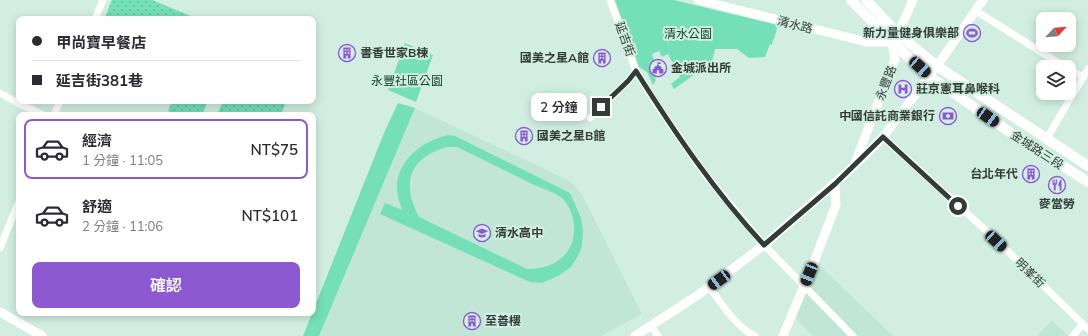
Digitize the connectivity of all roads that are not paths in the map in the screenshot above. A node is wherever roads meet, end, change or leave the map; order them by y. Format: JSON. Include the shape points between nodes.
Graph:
{"nodes":[{"id":1,"x":103,"y":0,"type":"edge"},
{"id":2,"x":610,"y":0,"type":"edge"},
{"id":3,"x":698,"y":0,"type":"edge"},
{"id":4,"x":851,"y":0,"type":"edge"},
{"id":5,"x":866,"y":0,"type":"edge"},
{"id":6,"x":913,"y":0,"type":"edge"},
{"id":7,"x":982,"y":0,"type":"edge"},
{"id":8,"x":976,"y":11,"type":"junction"},
{"id":9,"x":96,"y":16,"type":"edge"},
{"id":10,"x":895,"y":38,"type":"junction"},
{"id":11,"x":1054,"y":60,"type":"edge"},
{"id":12,"x":937,"y":66,"type":"junction"},
{"id":13,"x":1088,"y":69,"type":"edge"},
{"id":14,"x":636,"y":71,"type":"junction"},
{"id":15,"x":1076,"y":73,"type":"edge"},
{"id":16,"x":929,"y":76,"type":"junction"},
{"id":17,"x":1083,"y":77,"type":"junction"},
{"id":18,"x":0,"y":93,"type":"edge"},
{"id":19,"x":16,"y":102,"type":"edge"},
{"id":20,"x":20,"y":104,"type":"edge"},
{"id":21,"x":37,"y":112,"type":"edge"},
{"id":22,"x":590,"y":118,"type":"dead end"},
{"id":23,"x":883,"y":137,"type":"junction"},
{"id":24,"x":1047,"y":138,"type":"junction"},
{"id":25,"x":1088,"y":166,"type":"edge"},
{"id":26,"x":853,"y":167,"type":"junction"},
{"id":27,"x":1088,"y":182,"type":"edge"},
{"id":28,"x":835,"y":184,"type":"junction"},
{"id":29,"x":16,"y":208,"type":"edge"},
{"id":30,"x":764,"y":245,"type":"junction"},
{"id":31,"x":0,"y":248,"type":"edge"},
{"id":32,"x":804,"y":286,"type":"junction"},
{"id":33,"x":709,"y":287,"type":"junction"},
{"id":34,"x":0,"y":312,"type":"edge"},
{"id":35,"x":651,"y":326,"type":"junction"},
{"id":36,"x":1085,"y":327,"type":"edge"},
{"id":37,"x":42,"y":336,"type":"edge"},
{"id":38,"x":635,"y":336,"type":"edge"},
{"id":39,"x":658,"y":336,"type":"edge"},
{"id":40,"x":755,"y":336,"type":"edge"},
{"id":41,"x":783,"y":336,"type":"edge"},
{"id":42,"x":853,"y":336,"type":"edge"},
{"id":43,"x":1073,"y":336,"type":"edge"}],
"edges":[{"from":1,"to":9,"type":"street"},
{"from":2,"to":14,"type":"street","name":"延吉街"},
{"from":3,"to":10,"type":"street","name":"清水路","via":[[867,42]]},
{"from":4,"to":10,"type":"main road"},
{"from":5,"to":10,"type":"main road"},
{"from":6,"to":10,"type":"street","name":"永豐路"},
{"from":7,"to":8,"type":"street"},
{"from":8,"to":11,"type":"street"},
{"from":8,"to":12,"type":"street"},
{"from":10,"to":12,"type":"main road","name":"金城路三段"},
{"from":10,"to":16,"type":"main road","name":"金城路三段"},
{"from":10,"to":26,"type":"street","name":"永豐路","via":[[895,58]]},
{"from":12,"to":16,"type":"street"},
{"from":12,"to":24,"type":"main road","name":"金城路三段"},
{"from":13,"to":17,"type":"street"},
{"from":14,"to":22,"type":"street"},
{"from":14,"to":30,"type":"street","name":"延吉街","via":[[705,174]]},
{"from":15,"to":17,"type":"street"},
{"from":16,"to":23,"type":"street"},
{"from":16,"to":27,"type":"main road","name":"金城路三段","via":[[1011,134]]},
{"from":17,"to":24,"type":"street"},
{"from":18,"to":19,"type":"street"},
{"from":20,"to":21,"type":"street"},
{"from":23,"to":26,"type":"street"},
{"from":23,"to":36,"type":"street","name":"明峯街","via":[[991,235]]},
{"from":24,"to":25,"type":"main road","name":"金城路三段"},
{"from":26,"to":28,"type":"street"},
{"from":28,"to":30,"type":"street"},
{"from":28,"to":32,"type":"street","via":[[836,205]]},
{"from":29,"to":31,"type":"street"},
{"from":30,"to":32,"type":"street","name":"延吉街"},
{"from":30,"to":33,"type":"street"},
{"from":32,"to":41,"type":"street"},
{"from":32,"to":42,"type":"street","name":"延吉街"},
{"from":33,"to":35,"type":"street"},
{"from":33,"to":40,"type":"street","via":[[736,322]]},
{"from":34,"to":37,"type":"street"},
{"from":35,"to":38,"type":"street"},
{"from":35,"to":39,"type":"street"},
{"from":36,"to":43,"type":"street"}]}
